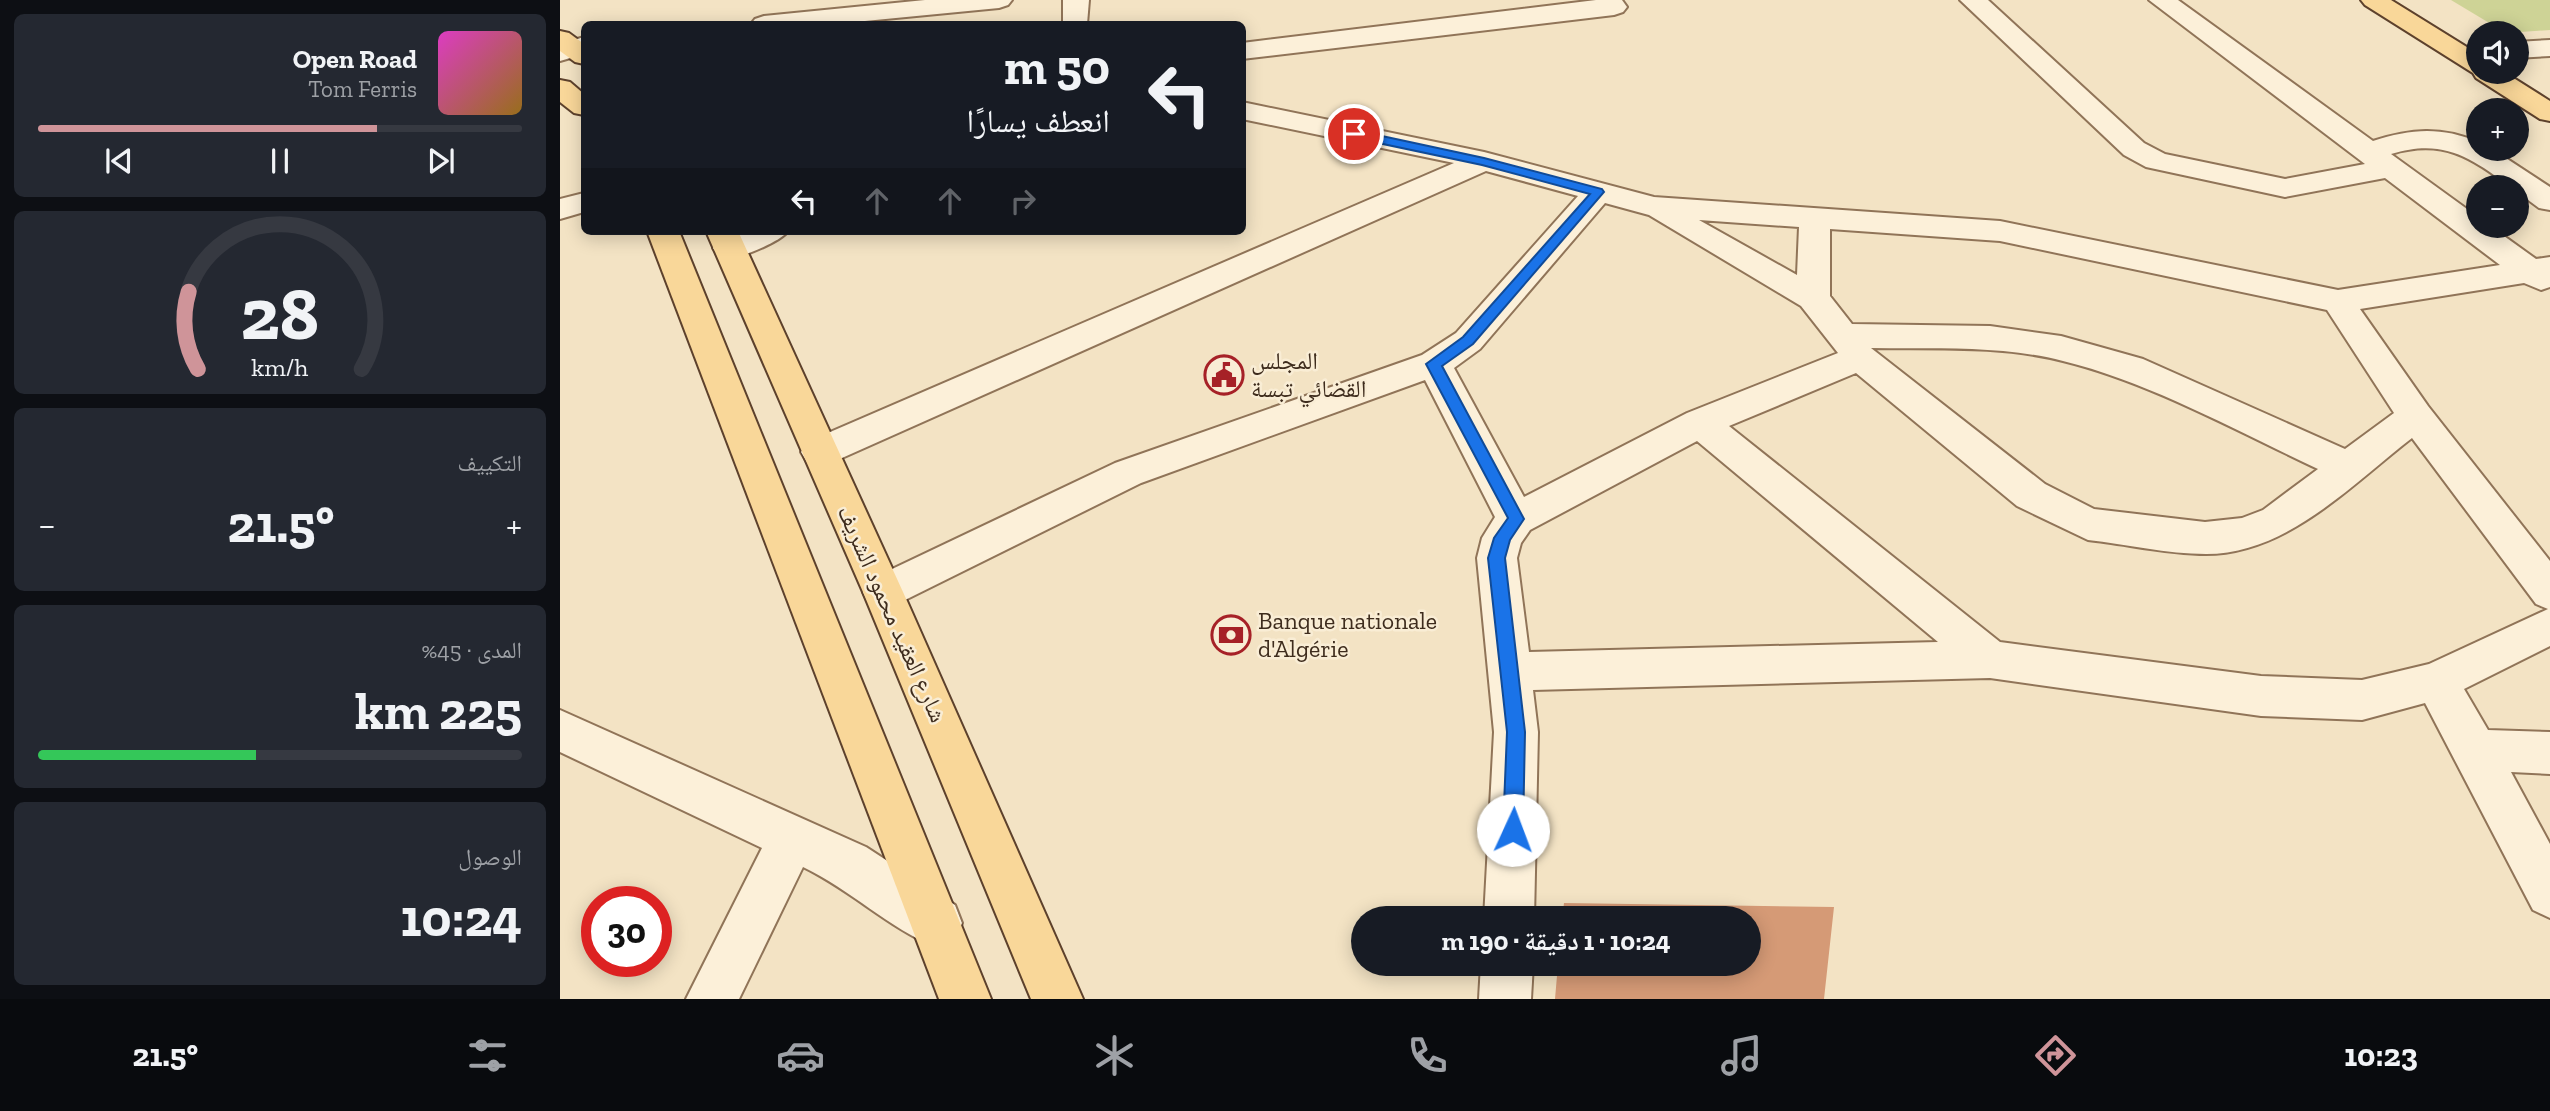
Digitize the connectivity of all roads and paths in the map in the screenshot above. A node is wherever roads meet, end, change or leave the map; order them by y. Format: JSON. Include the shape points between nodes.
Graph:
{"nodes":[{"id":1,"x":999,"y":0,"type":"edge"},
{"id":2,"x":1076,"y":0,"type":"edge"},
{"id":3,"x":1609,"y":0,"type":"edge"},
{"id":4,"x":1973,"y":0,"type":"edge"},
{"id":5,"x":2162,"y":0,"type":"edge"},
{"id":6,"x":2374,"y":0,"type":"edge"},
{"id":7,"x":2410,"y":0,"type":"edge"},
{"id":8,"x":793,"y":21,"type":"edge"},
{"id":9,"x":1074,"y":21,"type":"edge"},
{"id":10,"x":2466,"y":34,"type":"edge"},
{"id":11,"x":2550,"y":48,"type":"edge"},
{"id":12,"x":2529,"y":49,"type":"edge"},
{"id":13,"x":1246,"y":51,"type":"edge"},
{"id":14,"x":2466,"y":58,"type":"edge"},
{"id":15,"x":2529,"y":73,"type":"edge"},
{"id":16,"x":2505,"y":84,"type":"edge"},
{"id":17,"x":2550,"y":85,"type":"edge"},
{"id":18,"x":560,"y":88,"type":"edge"},
{"id":19,"x":581,"y":105,"type":"edge"},
{"id":20,"x":1246,"y":105,"type":"edge"},
{"id":21,"x":2550,"y":113,"type":"edge"},
{"id":22,"x":2381,"y":160,"type":"junction"},
{"id":23,"x":1484,"y":161,"type":"junction"},
{"id":24,"x":1598,"y":192,"type":"junction"},
{"id":25,"x":2550,"y":201,"type":"edge"},
{"id":26,"x":581,"y":204,"type":"edge"},
{"id":27,"x":1654,"y":207,"type":"junction"},
{"id":28,"x":560,"y":209,"type":"edge"},
{"id":29,"x":1815,"y":218,"type":"junction"},
{"id":30,"x":665,"y":235,"type":"edge"},
{"id":31,"x":748,"y":235,"type":"edge"},
{"id":32,"x":725,"y":239,"type":"edge"},
{"id":33,"x":2544,"y":275,"type":"edge"},
{"id":34,"x":1813,"y":298,"type":"junction"},
{"id":35,"x":2338,"y":301,"type":"junction"},
{"id":36,"x":1852,"y":347,"type":"junction"},
{"id":37,"x":1434,"y":364,"type":"junction"},
{"id":38,"x":2415,"y":415,"type":"junction"},
{"id":39,"x":1700,"y":423,"type":"junction"},
{"id":40,"x":820,"y":452,"type":"junction"},
{"id":41,"x":2350,"y":467,"type":"junction"},
{"id":42,"x":1516,"y":519,"type":"junction"},
{"id":43,"x":883,"y":592,"type":"junction"},
{"id":44,"x":2550,"y":592,"type":"edge"},
{"id":45,"x":2550,"y":626,"type":"edge"},
{"id":46,"x":1990,"y":659,"type":"junction"},
{"id":47,"x":1511,"y":672,"type":"junction"},
{"id":48,"x":2436,"y":681,"type":"junction"},
{"id":49,"x":560,"y":730,"type":"edge"},
{"id":50,"x":2475,"y":750,"type":"junction"},
{"id":51,"x":2550,"y":752,"type":"edge"},
{"id":52,"x":793,"y":838,"type":"junction"},
{"id":53,"x":2549,"y":891,"type":"edge"},
{"id":54,"x":1509,"y":906,"type":"edge"},
{"id":55,"x":937,"y":923,"type":"junction"},
{"id":56,"x":1506,"y":976,"type":"edge"},
{"id":57,"x":712,"y":999,"type":"edge"},
{"id":58,"x":965,"y":999,"type":"edge"},
{"id":59,"x":1057,"y":999,"type":"edge"},
{"id":60,"x":1505,"y":999,"type":"edge"}],
"edges":[{"from":1,"to":8,"type":"street"},
{"from":2,"to":9,"type":"street"},
{"from":3,"to":13,"type":"street","via":[[1614,7]]},
{"from":4,"to":22,"type":"street","via":[[2134,149],[2156,161],[2285,188]]},
{"from":5,"to":22,"type":"street"},
{"from":6,"to":14,"type":"main road"},
{"from":7,"to":10,"type":"main road"},
{"from":11,"to":12,"type":"street"},
{"from":15,"to":17,"type":"main road"},
{"from":16,"to":21,"type":"main road"},
{"from":18,"to":19,"type":"main road"},
{"from":20,"to":23,"type":"street"},
{"from":22,"to":25,"type":"street","via":[[2421,138],[2444,139],[2466,146]]},
{"from":22,"to":33,"type":"street"},
{"from":23,"to":24,"type":"street"},
{"from":23,"to":40,"type":"street"},
{"from":24,"to":27,"type":"street"},
{"from":24,"to":37,"type":"street","via":[[1468,341]]},
{"from":26,"to":28,"type":"street"},
{"from":27,"to":29,"type":"street"},
{"from":27,"to":34,"type":"street"},
{"from":29,"to":34,"type":"street"},
{"from":29,"to":35,"type":"street","via":[[2000,231]]},
{"from":30,"to":55,"type":"main road"},
{"from":31,"to":32,"type":"street"},
{"from":32,"to":40,"type":"main road","name":"شارع العقيد محمود الشريف"},
{"from":33,"to":35,"type":"street"},
{"from":34,"to":36,"type":"street"},
{"from":35,"to":38,"type":"street"},
{"from":36,"to":39,"type":"street"},
{"from":36,"to":41,"type":"street","via":[[1990,338],[2061,348],[2131,369]]},
{"from":36,"to":41,"type":"street","via":[[2031,495],[2088,524],[2205,538],[2245,534],[2277,521]]},
{"from":37,"to":42,"type":"street"},
{"from":37,"to":43,"type":"street","via":[[1128,473]]},
{"from":38,"to":41,"type":"street"},
{"from":38,"to":44,"type":"street"},
{"from":39,"to":42,"type":"street"},
{"from":39,"to":46,"type":"street"},
{"from":40,"to":43,"type":"main road","name":"شارع العقيد محمود الشريف"},
{"from":42,"to":47,"type":"street","via":[[1502,538],[1497,558]]},
{"from":43,"to":59,"type":"main road","name":"شارع العقيد محمود الشريف"},
{"from":45,"to":48,"type":"street"},
{"from":46,"to":47,"type":"street"},
{"from":46,"to":48,"type":"street","via":[[2261,696],[2362,700]]},
{"from":47,"to":54,"type":"street","via":[[1516,732]]},
{"from":48,"to":50,"type":"street"},
{"from":49,"to":52,"type":"street"},
{"from":50,"to":51,"type":"street"},
{"from":50,"to":53,"type":"street"},
{"from":52,"to":55,"type":"street","via":[[849,864]]},
{"from":52,"to":57,"type":"street"},
{"from":55,"to":58,"type":"main road"},
{"from":56,"to":60,"type":"street"}]}
